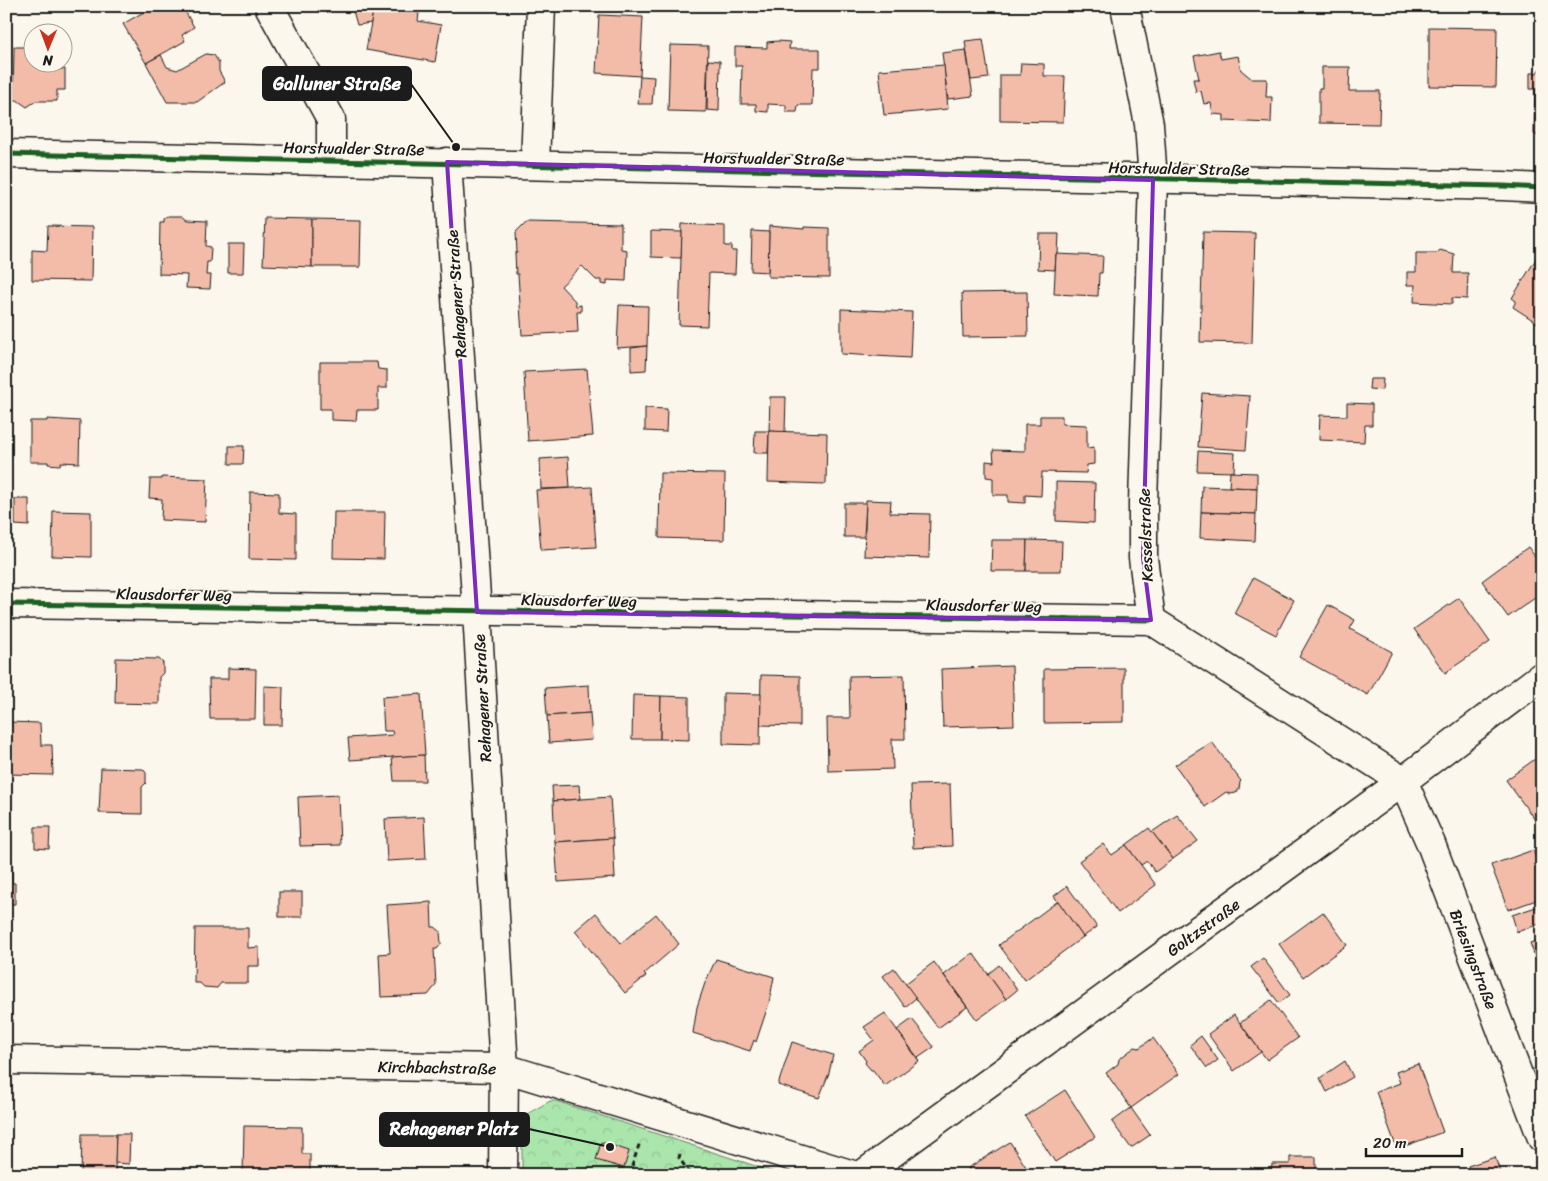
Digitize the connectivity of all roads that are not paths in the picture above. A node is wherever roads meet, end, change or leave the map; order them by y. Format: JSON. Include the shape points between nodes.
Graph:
{"nodes":[{"id":1,"x":269,"y":6,"type":"edge"},
{"id":2,"x":541,"y":6,"type":"edge"},
{"id":3,"x":1125,"y":6,"type":"edge"},
{"id":4,"x":6,"y":154,"type":"edge"},
{"id":5,"x":332,"y":160,"type":"junction"},
{"id":6,"x":447,"y":162,"type":"junction"},
{"id":7,"x":534,"y":164,"type":"junction"},
{"id":8,"x":1154,"y":180,"type":"junction"},
{"id":9,"x":1542,"y":188,"type":"edge"},
{"id":10,"x":6,"y":604,"type":"edge"},
{"id":11,"x":477,"y":612,"type":"junction"},
{"id":12,"x":1151,"y":620,"type":"junction"},
{"id":13,"x":1542,"y":676,"type":"edge"},
{"id":14,"x":1403,"y":781,"type":"junction"},
{"id":15,"x":6,"y":1060,"type":"edge"},
{"id":16,"x":504,"y":1068,"type":"junction"},
{"id":17,"x":1542,"y":1138,"type":"edge"},
{"id":18,"x":503,"y":1175,"type":"edge"},
{"id":19,"x":852,"y":1175,"type":"edge"},
{"id":20,"x":862,"y":1175,"type":"edge"}],
"edges":[{"from":1,"to":5,"type":"street","via":[[331,118]]},
{"from":2,"to":7,"type":"street"},
{"from":3,"to":8,"type":"street","name":"Kesselstraße","via":[[1149,124]]},
{"from":4,"to":5,"type":"street","name":"Horstwalder Straße"},
{"from":5,"to":6,"type":"street","name":"Horstwalder Straße"},
{"from":6,"to":7,"type":"street","name":"Horstwalder Straße"},
{"from":6,"to":11,"type":"street","name":"Rehagener Straße"},
{"from":7,"to":8,"type":"street","name":"Horstwalder Straße"},
{"from":8,"to":9,"type":"street","name":"Horstwalder Straße"},
{"from":8,"to":12,"type":"street","name":"Kesselstraße","via":[[1143,503],[1143,558]]},
{"from":10,"to":11,"type":"street","name":"Klausdorfer Weg"},
{"from":11,"to":12,"type":"street","name":"Klausdorfer Weg"},
{"from":11,"to":16,"type":"street","name":"Rehagener Straße"},
{"from":12,"to":14,"type":"street"},
{"from":13,"to":14,"type":"street","name":"Goltzstraße"},
{"from":14,"to":17,"type":"street","name":"Briesingstraße","via":[[1431,844]]},
{"from":14,"to":20,"type":"street","name":"Goltzstraße"},
{"from":15,"to":16,"type":"street","name":"Kirchbachstraße"},
{"from":16,"to":18,"type":"street","name":"Rehagener Straße"},
{"from":16,"to":19,"type":"street","name":"Kirchbachstraße"}]}
